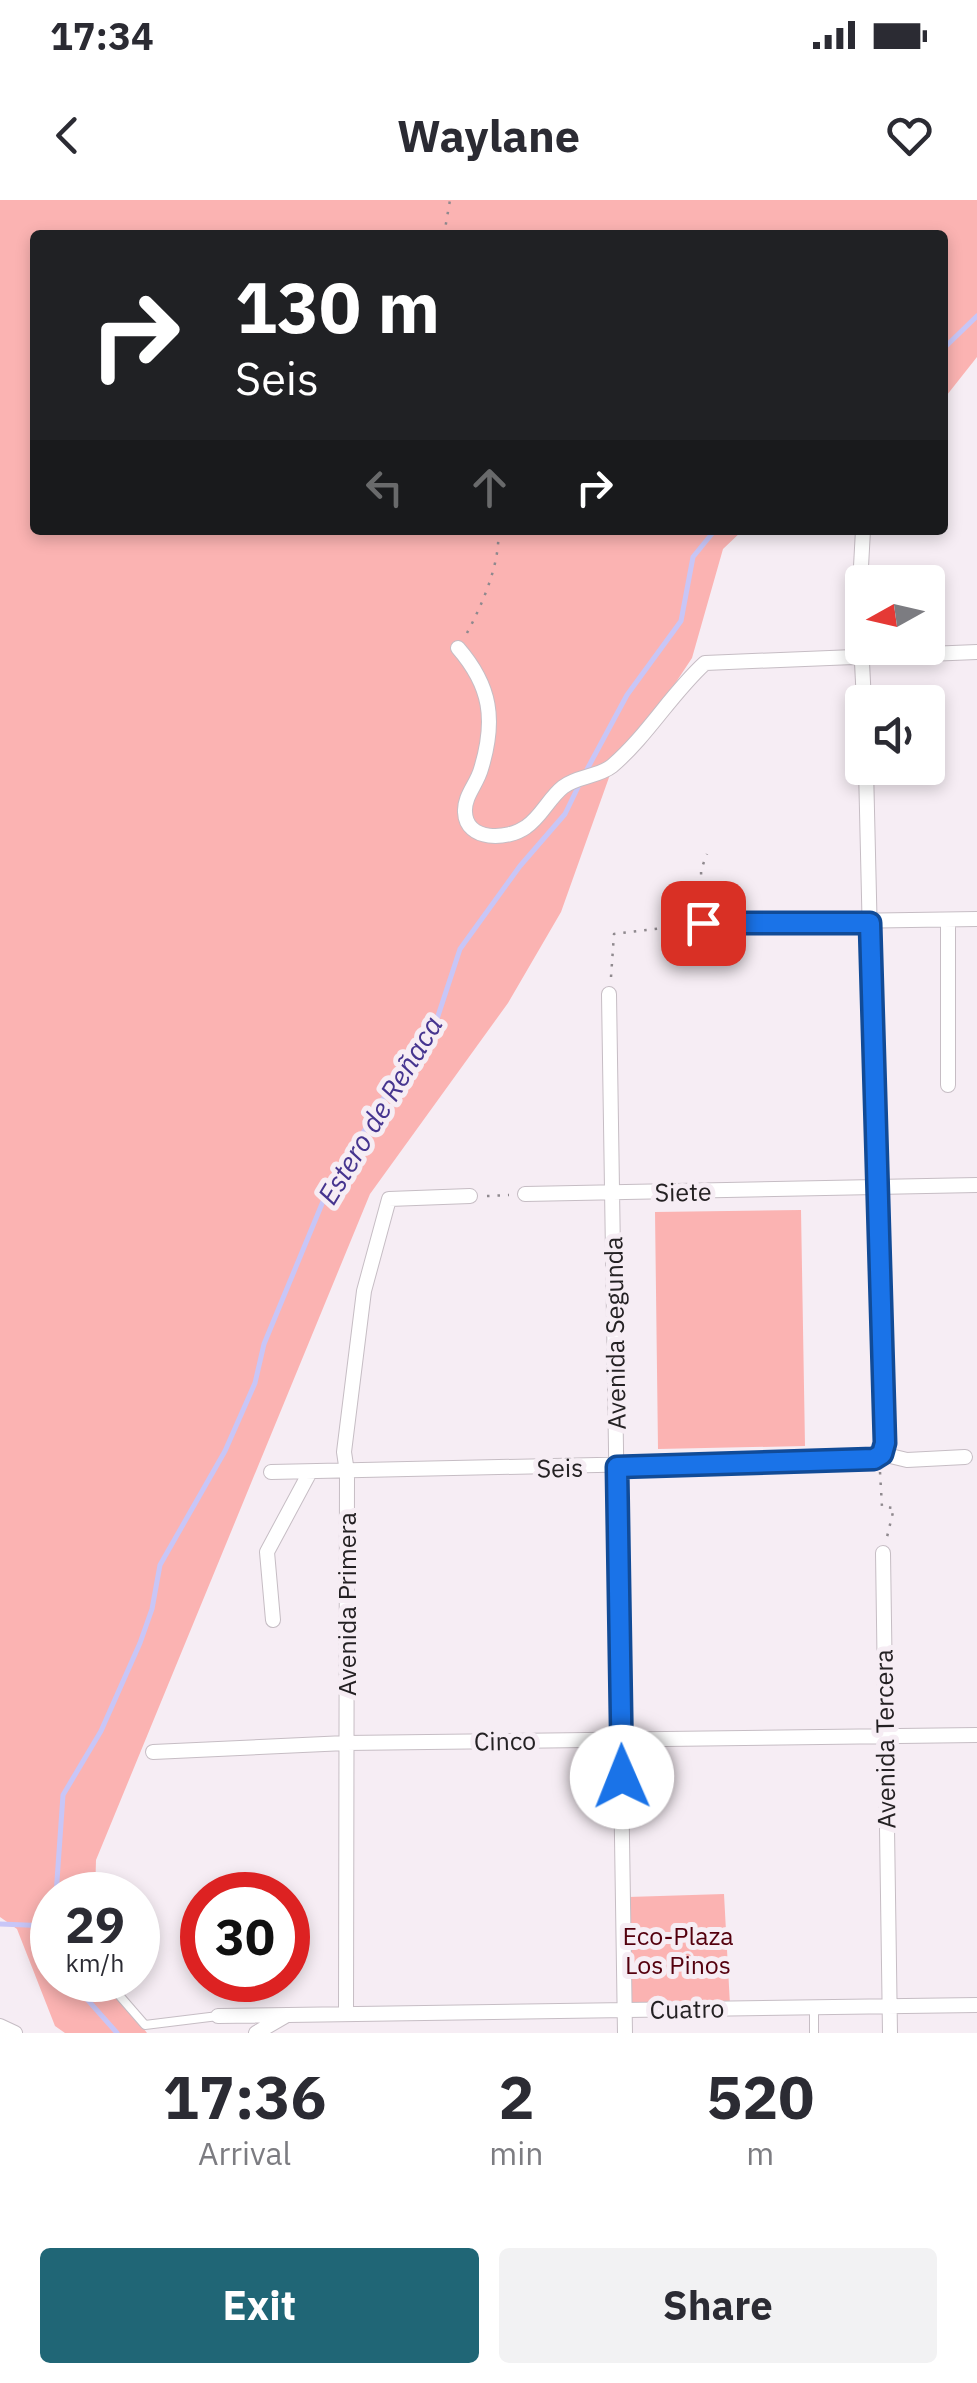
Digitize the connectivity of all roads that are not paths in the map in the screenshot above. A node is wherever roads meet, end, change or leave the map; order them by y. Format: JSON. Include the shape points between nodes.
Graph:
{"nodes":[{"id":1,"x":862,"y":535,"type":"edge"},
{"id":2,"x":859,"y":565,"type":"edge"},
{"id":3,"x":458,"y":648,"type":"road end"},
{"id":4,"x":977,"y":652,"type":"edge"},
{"id":5,"x":945,"y":653,"type":"edge"},
{"id":6,"x":845,"y":657,"type":"edge"},
{"id":7,"x":866,"y":785,"type":"edge"},
{"id":8,"x":977,"y":919,"type":"edge"},
{"id":9,"x":948,"y":920,"type":"junction"},
{"id":10,"x":703,"y":923,"type":"road end"},
{"id":11,"x":870,"y":923,"type":"junction"},
{"id":12,"x":610,"y":994,"type":"road end"},
{"id":13,"x":948,"y":1085,"type":"dead end"},
{"id":14,"x":977,"y":1186,"type":"edge"},
{"id":15,"x":878,"y":1190,"type":"junction"},
{"id":16,"x":612,"y":1193,"type":"junction"},
{"id":17,"x":525,"y":1194,"type":"road end"},
{"id":18,"x":470,"y":1196,"type":"road end"},
{"id":19,"x":971,"y":1455,"type":"edge"},
{"id":20,"x":880,"y":1456,"type":"junction"},
{"id":21,"x":617,"y":1467,"type":"junction"},
{"id":22,"x":271,"y":1472,"type":"dead end"},
{"id":23,"x":310,"y":1472,"type":"junction"},
{"id":24,"x":347,"y":1472,"type":"junction"},
{"id":25,"x":883,"y":1553,"type":"road end"},
{"id":26,"x":273,"y":1620,"type":"dead end"},
{"id":27,"x":885,"y":1735,"type":"junction"},
{"id":28,"x":977,"y":1735,"type":"edge"},
{"id":29,"x":621,"y":1738,"type":"junction"},
{"id":30,"x":346,"y":1744,"type":"junction"},
{"id":31,"x":153,"y":1752,"type":"dead end"},
{"id":32,"x":125,"y":2002,"type":"edge"},
{"id":33,"x":977,"y":2005,"type":"edge"},
{"id":34,"x":890,"y":2006,"type":"junction"},
{"id":35,"x":814,"y":2007,"type":"junction"},
{"id":36,"x":625,"y":2010,"type":"junction"},
{"id":37,"x":346,"y":2014,"type":"junction"},
{"id":38,"x":288,"y":2015,"type":"junction"},
{"id":39,"x":218,"y":2016,"type":"joint"},
{"id":40,"x":0,"y":2026,"type":"edge"},
{"id":41,"x":15,"y":2033,"type":"edge"},
{"id":42,"x":256,"y":2033,"type":"edge"},
{"id":43,"x":625,"y":2033,"type":"edge"},
{"id":44,"x":814,"y":2033,"type":"edge"},
{"id":45,"x":890,"y":2033,"type":"edge"}],
"edges":[{"from":1,"to":2,"type":"street"},
{"from":3,"to":6,"type":"street","via":[[481,675],[489,714],[481,769],[465,811],[478,834],[493,836],[525,828],[564,786],[608,769],[705,663]]},
{"from":4,"to":5,"type":"street"},
{"from":7,"to":11,"type":"street"},
{"from":8,"to":9,"type":"street"},
{"from":9,"to":11,"type":"street"},
{"from":9,"to":13,"type":"street"},
{"from":10,"to":11,"type":"street"},
{"from":11,"to":15,"type":"street"},
{"from":12,"to":16,"type":"street","name":"Avenida Segunda"},
{"from":14,"to":15,"type":"street","name":"Siete"},
{"from":15,"to":16,"type":"street","name":"Siete"},
{"from":15,"to":20,"type":"street"},
{"from":16,"to":17,"type":"street","name":"Siete"},
{"from":16,"to":21,"type":"street","name":"Avenida Segunda"},
{"from":18,"to":24,"type":"street","name":"Avenida Primera","via":[[389,1199],[364,1291]]},
{"from":19,"to":20,"type":"street","name":"Seis"},
{"from":20,"to":21,"type":"street","name":"Seis"},
{"from":21,"to":24,"type":"street","name":"Seis"},
{"from":21,"to":29,"type":"street","name":"Avenida Segunda"},
{"from":22,"to":23,"type":"street","name":"Seis"},
{"from":23,"to":24,"type":"street","name":"Seis"},
{"from":23,"to":26,"type":"street","via":[[267,1552]]},
{"from":24,"to":30,"type":"street","name":"Avenida Primera"},
{"from":25,"to":27,"type":"street","name":"Avenida Tercera"},
{"from":27,"to":28,"type":"street","name":"Cinco"},
{"from":27,"to":29,"type":"street","name":"Cinco"},
{"from":27,"to":34,"type":"street","name":"Avenida Tercera"},
{"from":29,"to":30,"type":"street","name":"Cinco"},
{"from":29,"to":36,"type":"street","name":"Avenida Segunda"},
{"from":30,"to":31,"type":"street","name":"Cinco"},
{"from":30,"to":37,"type":"street","name":"Avenida Primera"},
{"from":32,"to":39,"type":"lane","via":[[145,2025]]},
{"from":33,"to":34,"type":"street","name":"Cuatro"},
{"from":34,"to":35,"type":"street","name":"Cuatro"},
{"from":34,"to":45,"type":"street","name":"Avenida Tercera"},
{"from":35,"to":36,"type":"street","name":"Cuatro"},
{"from":35,"to":44,"type":"lane"},
{"from":36,"to":37,"type":"street","name":"Cuatro"},
{"from":36,"to":43,"type":"street","name":"Avenida Segunda"},
{"from":37,"to":38,"type":"street","name":"Cuatro"},
{"from":38,"to":39,"type":"street","name":"Cuatro"},
{"from":38,"to":42,"type":"street"},
{"from":40,"to":41,"type":"street"}]}
